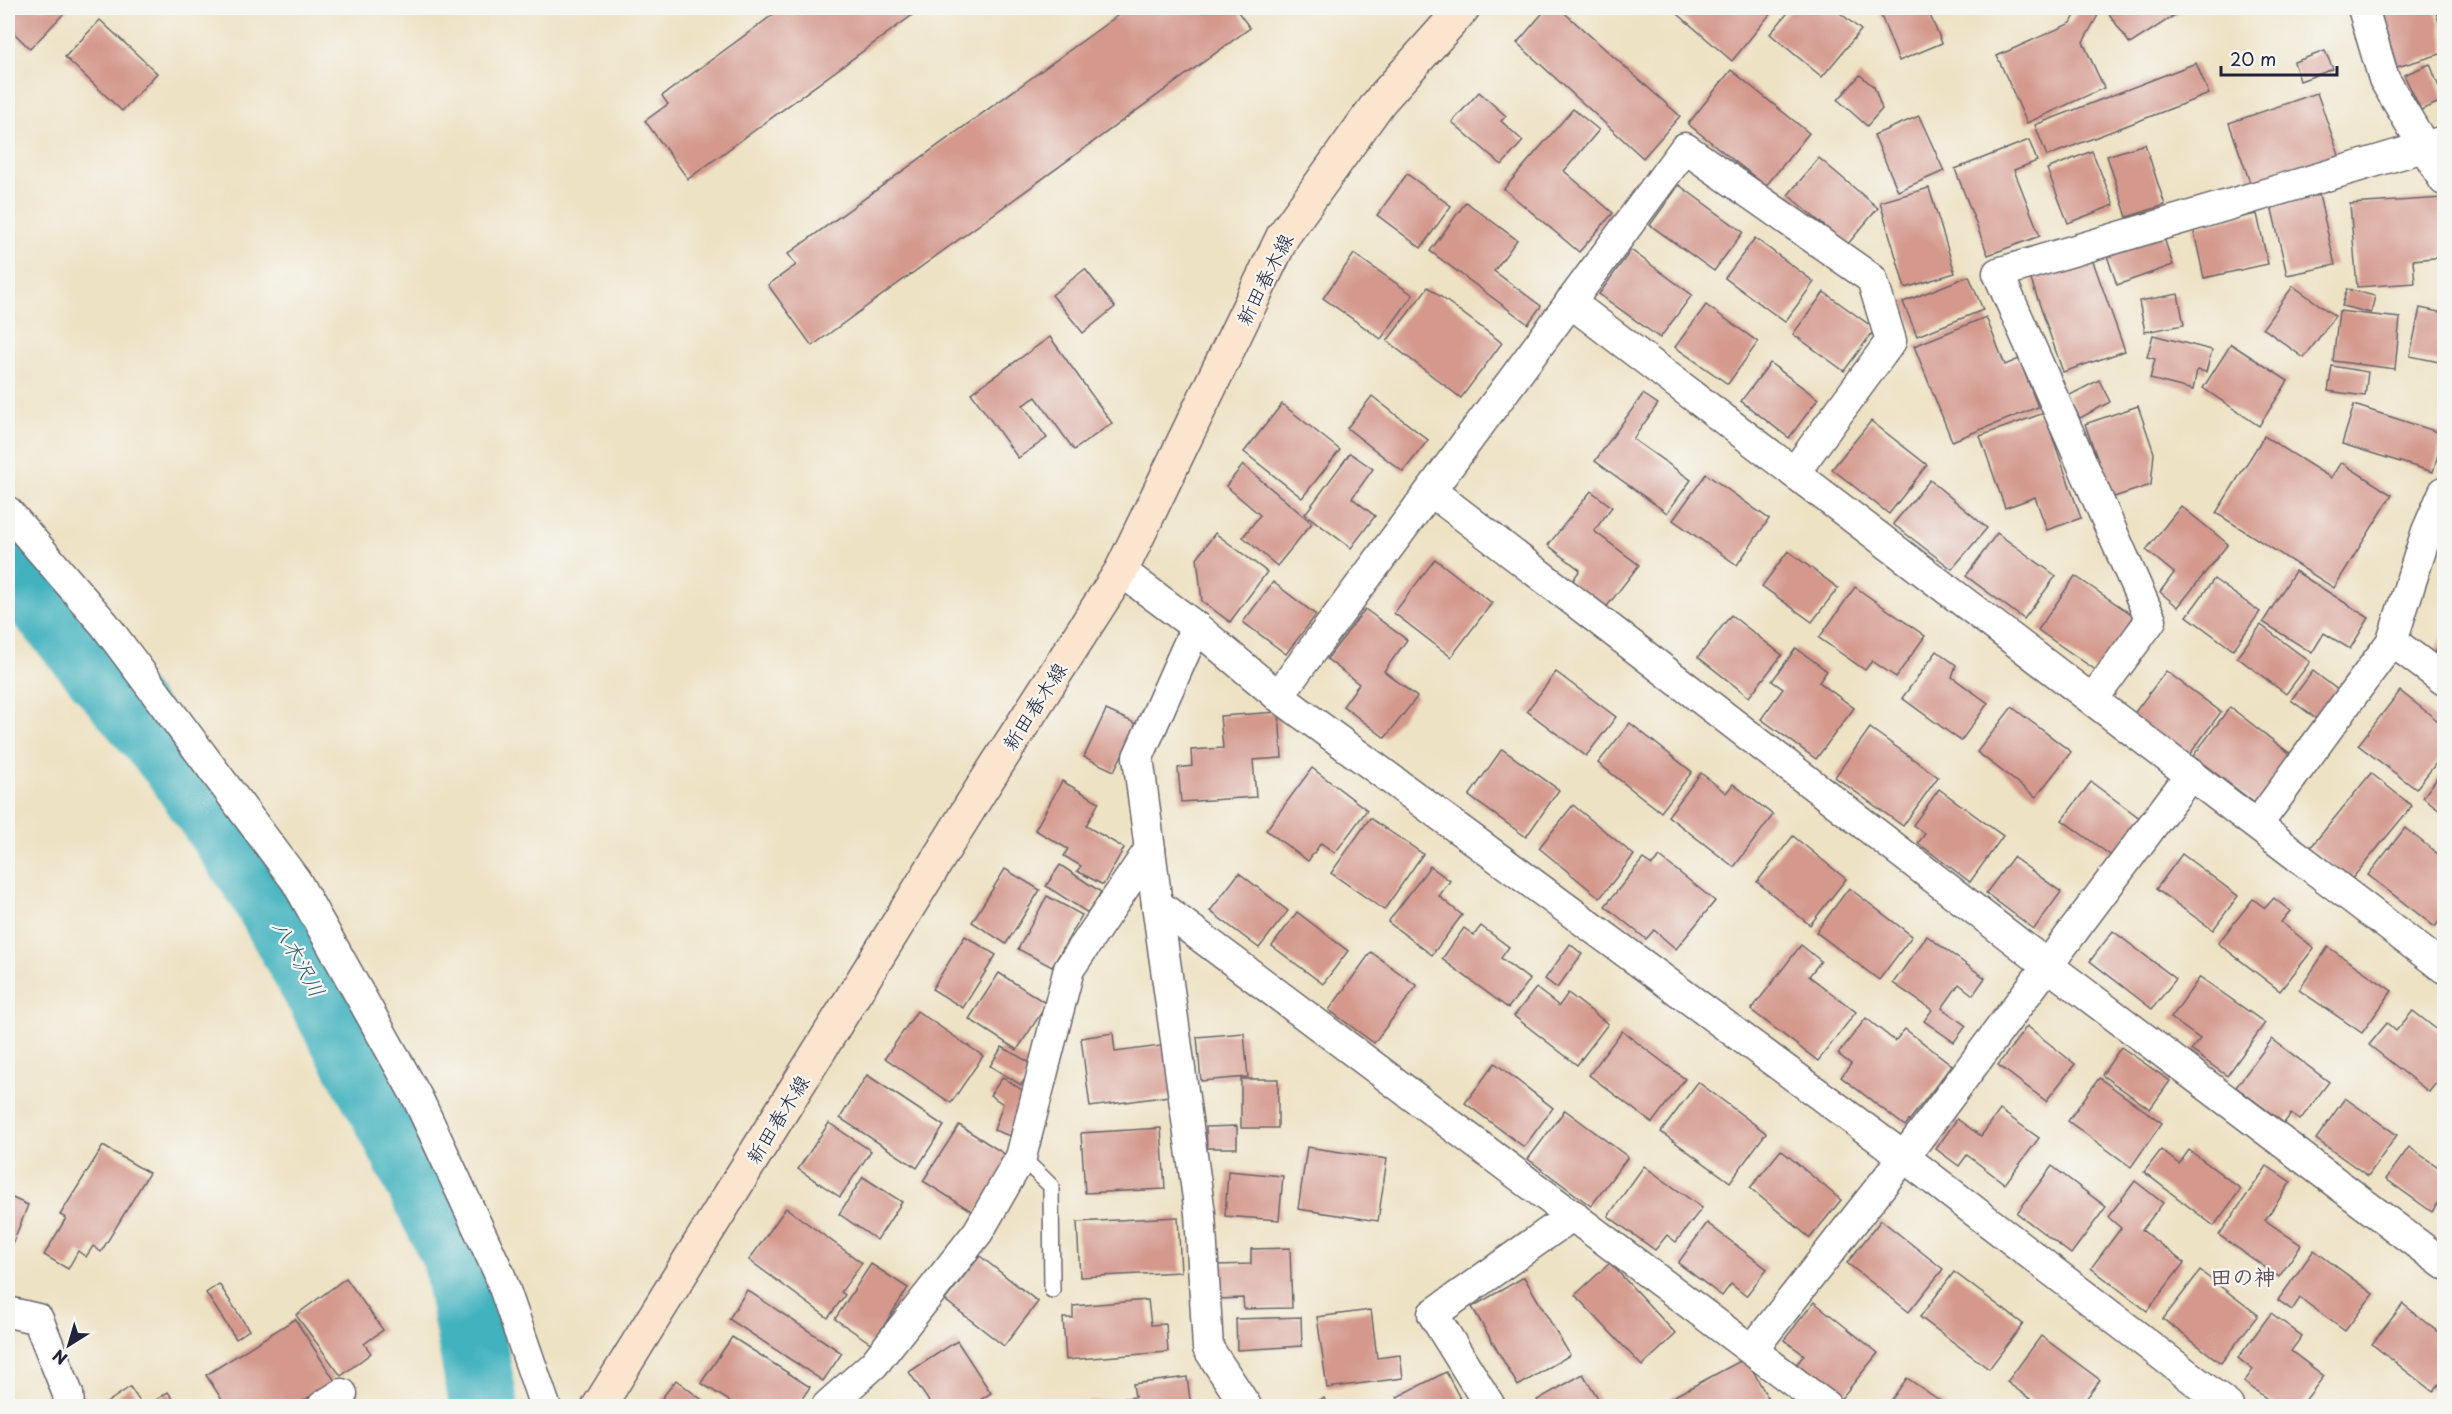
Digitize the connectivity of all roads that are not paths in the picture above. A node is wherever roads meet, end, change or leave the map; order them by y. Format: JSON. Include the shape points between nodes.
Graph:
{"nodes":[{"id":1,"x":1463,"y":8,"type":"edge"},
{"id":2,"x":2363,"y":8,"type":"edge"},
{"id":3,"x":2434,"y":144,"type":"edge"},
{"id":4,"x":2445,"y":180,"type":"edge"},
{"id":5,"x":1570,"y":302,"type":"junction"},
{"id":6,"x":1794,"y":473,"type":"junction"},
{"id":7,"x":1431,"y":491,"type":"junction"},
{"id":8,"x":2445,"y":492,"type":"edge"},
{"id":9,"x":8,"y":512,"type":"edge"},
{"id":10,"x":1120,"y":572,"type":"junction"},
{"id":11,"x":1196,"y":627,"type":"junction"},
{"id":12,"x":2392,"y":641,"type":"junction"},
{"id":13,"x":2445,"y":680,"type":"edge"},
{"id":14,"x":1278,"y":696,"type":"junction"},
{"id":15,"x":2093,"y":699,"type":"junction"},
{"id":16,"x":2191,"y":774,"type":"junction"},
{"id":17,"x":2257,"y":825,"type":"junction"},
{"id":18,"x":1150,"y":849,"type":"junction"},
{"id":19,"x":1157,"y":904,"type":"junction"},
{"id":20,"x":2047,"y":965,"type":"junction"},
{"id":21,"x":2445,"y":968,"type":"edge"},
{"id":22,"x":1021,"y":1157,"type":"junction"},
{"id":23,"x":1904,"y":1157,"type":"junction"},
{"id":24,"x":1573,"y":1215,"type":"junction"},
{"id":25,"x":2445,"y":1264,"type":"edge"},
{"id":26,"x":1052,"y":1290,"type":"dead end"},
{"id":27,"x":8,"y":1312,"type":"edge"},
{"id":28,"x":1752,"y":1350,"type":"junction"},
{"id":29,"x":69,"y":1407,"type":"edge"},
{"id":30,"x":545,"y":1407,"type":"edge"},
{"id":31,"x":599,"y":1407,"type":"edge"},
{"id":32,"x":827,"y":1407,"type":"edge"},
{"id":33,"x":1246,"y":1407,"type":"edge"},
{"id":34,"x":1490,"y":1407,"type":"edge"},
{"id":35,"x":1826,"y":1407,"type":"edge"},
{"id":36,"x":2228,"y":1407,"type":"edge"}],
"edges":[{"from":1,"to":10,"type":"main road","name":"新田春木線","via":[[1380,100],[1283,236]]},
{"from":2,"to":3,"type":"street","via":[[2384,79]]},
{"from":3,"to":4,"type":"street"},
{"from":3,"to":15,"type":"street","via":[[1998,273],[2151,620]]},
{"from":5,"to":6,"type":"street"},
{"from":5,"to":6,"type":"street","via":[[1685,148],[1872,279],[1891,341]]},
{"from":5,"to":7,"type":"street"},
{"from":6,"to":15,"type":"street"},
{"from":7,"to":14,"type":"street"},
{"from":7,"to":20,"type":"street"},
{"from":8,"to":12,"type":"street","via":[[2427,531]]},
{"from":9,"to":30,"type":"street","via":[[105,625],[296,881],[418,1099],[499,1273]]},
{"from":10,"to":11,"type":"street"},
{"from":10,"to":31,"type":"main road","name":"新田春木線"},
{"from":11,"to":14,"type":"street"},
{"from":11,"to":18,"type":"street","via":[[1138,757]]},
{"from":12,"to":13,"type":"street"},
{"from":12,"to":17,"type":"street"},
{"from":14,"to":23,"type":"street"},
{"from":15,"to":16,"type":"street"},
{"from":16,"to":17,"type":"street"},
{"from":16,"to":20,"type":"street"},
{"from":17,"to":21,"type":"street"},
{"from":18,"to":19,"type":"street"},
{"from":18,"to":22,"type":"street","via":[[1069,969]]},
{"from":19,"to":24,"type":"street"},
{"from":19,"to":33,"type":"street","via":[[1200,1213],[1208,1348]]},
{"from":20,"to":23,"type":"street"},
{"from":20,"to":25,"type":"street"},
{"from":22,"to":26,"type":"lane","via":[[1051,1186]]},
{"from":22,"to":32,"type":"street","via":[[978,1232],[874,1364]]},
{"from":23,"to":28,"type":"street"},
{"from":23,"to":36,"type":"street"},
{"from":24,"to":28,"type":"street"},
{"from":24,"to":34,"type":"street","via":[[1434,1314]]},
{"from":27,"to":29,"type":"street","via":[[38,1319],[68,1394]]},
{"from":28,"to":35,"type":"street"}]}
